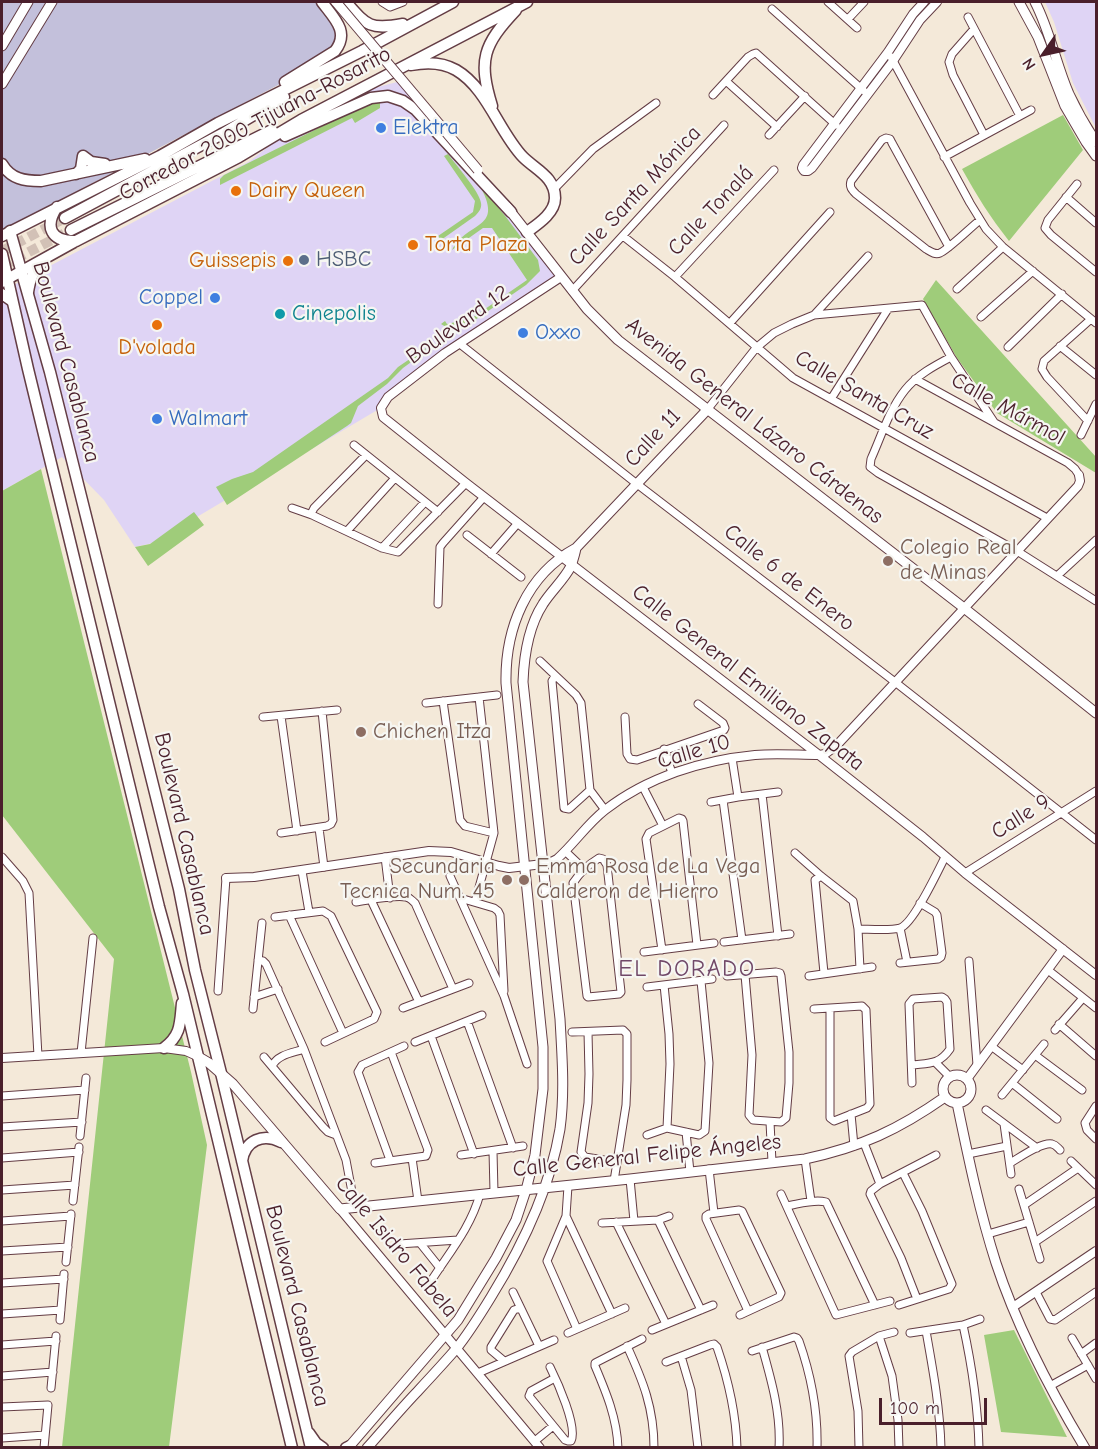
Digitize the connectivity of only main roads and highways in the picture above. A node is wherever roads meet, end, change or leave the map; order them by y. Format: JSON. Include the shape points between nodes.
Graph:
{"nodes":[{"id":1,"x":28,"y":2,"type":"edge"},
{"id":2,"x":51,"y":2,"type":"edge"},
{"id":3,"x":322,"y":2,"type":"edge"},
{"id":4,"x":336,"y":2,"type":"edge"},
{"id":5,"x":346,"y":2,"type":"edge"},
{"id":6,"x":453,"y":2,"type":"edge"},
{"id":7,"x":1019,"y":2,"type":"edge"},
{"id":8,"x":1035,"y":2,"type":"edge"},
{"id":9,"x":525,"y":3,"type":"edge"},
{"id":10,"x":412,"y":22,"type":"junction"},
{"id":11,"x":2,"y":45,"type":"edge"},
{"id":12,"x":362,"y":51,"type":"junction"},
{"id":13,"x":402,"y":66,"type":"junction"},
{"id":14,"x":370,"y":83,"type":"junction"},
{"id":15,"x":2,"y":84,"type":"edge"},
{"id":16,"x":494,"y":112,"type":"junction"},
{"id":17,"x":218,"y":123,"type":"junction"},
{"id":18,"x":1096,"y":142,"type":"edge"},
{"id":19,"x":160,"y":156,"type":"junction"},
{"id":20,"x":1096,"y":156,"type":"edge"},
{"id":21,"x":238,"y":157,"type":"junction"},
{"id":22,"x":2,"y":164,"type":"edge"},
{"id":23,"x":114,"y":165,"type":"junction"},
{"id":24,"x":76,"y":174,"type":"junction"},
{"id":25,"x":57,"y":207,"type":"junction"},
{"id":26,"x":511,"y":212,"type":"junction"},
{"id":27,"x":65,"y":218,"type":"tunnel mouth"},
{"id":28,"x":71,"y":230,"type":"tunnel mouth"},
{"id":29,"x":527,"y":232,"type":"junction"},
{"id":30,"x":6,"y":233,"type":"edge"},
{"id":31,"x":76,"y":241,"type":"junction"},
{"id":32,"x":2,"y":255,"type":"edge"},
{"id":33,"x":52,"y":255,"type":"junction"},
{"id":34,"x":22,"y":271,"type":"junction"},
{"id":35,"x":4,"y":280,"type":"edge"},
{"id":36,"x":28,"y":292,"type":"junction"},
{"id":37,"x":2,"y":294,"type":"edge"},
{"id":38,"x":12,"y":301,"type":"junction"},
{"id":39,"x":707,"y":410,"type":"junction"},
{"id":40,"x":576,"y":548,"type":"junction"},
{"id":41,"x":1096,"y":713,"type":"edge"},
{"id":42,"x":183,"y":994,"type":"junction"},
{"id":43,"x":164,"y":1048,"type":"road end"},
{"id":44,"x":197,"y":1056,"type":"junction"},
{"id":45,"x":221,"y":1073,"type":"junction"},
{"id":46,"x":945,"y":1097,"type":"junction"},
{"id":47,"x":957,"y":1103,"type":"junction"},
{"id":48,"x":281,"y":1142,"type":"junction"},
{"id":49,"x":242,"y":1164,"type":"junction"},
{"id":50,"x":545,"y":1188,"type":"junction"},
{"id":51,"x":526,"y":1190,"type":"junction"},
{"id":52,"x":340,"y":1209,"type":"joint"},
{"id":53,"x":306,"y":1428,"type":"junction"},
{"id":54,"x":348,"y":1447,"type":"edge"},
{"id":55,"x":292,"y":1448,"type":"edge"},
{"id":56,"x":310,"y":1448,"type":"edge"},
{"id":57,"x":323,"y":1448,"type":"edge"},
{"id":58,"x":367,"y":1448,"type":"edge"},
{"id":59,"x":1085,"y":1448,"type":"edge"}],
"edges":[{"from":1,"to":11,"type":"main road"},
{"from":2,"to":15,"type":"main road"},
{"from":3,"to":17,"type":"main road","via":[[340,29],[341,44],[335,51]]},
{"from":4,"to":26,"type":"main road","name":"Avenida General Lázaro Cárdenas","bridge":true},
{"from":5,"to":10,"type":"main road","via":[[370,25]]},
{"from":6,"to":10,"type":"main road","name":"Corredor 2000 Tijuana-Rosarito"},
{"from":7,"to":20,"type":"main road","via":[[1038,37],[1065,106]]},
{"from":8,"to":18,"type":"main road","via":[[1069,93]]},
{"from":9,"to":13,"type":"main road","name":"Corredor 2000 Tijuana-Rosarito"},
{"from":9,"to":16,"type":"main road","via":[[505,22],[486,54],[484,72]]},
{"from":10,"to":12,"type":"main road","name":"Corredor 2000 Tijuana-Rosarito"},
{"from":12,"to":17,"type":"main road","name":"Corredor 2000 Tijuana-Rosarito"},
{"from":12,"to":27,"type":"main road","via":[[222,134]]},
{"from":13,"to":14,"type":"main road","name":"Corredor 2000 Tijuana-Rosarito"},
{"from":13,"to":16,"type":"main road","via":[[445,65],[468,80]]},
{"from":14,"to":21,"type":"main road","name":"Corredor 2000 Tijuana-Rosarito"},
{"from":14,"to":28,"type":"main road"},
{"from":16,"to":29,"type":"main road","via":[[517,150],[546,176],[554,189],[552,209]]},
{"from":17,"to":19,"type":"main road","name":"Corredor 2000 Tijuana-Rosarito"},
{"from":19,"to":23,"type":"main road"},
{"from":19,"to":25,"type":"main road","name":"Corredor 2000 Tijuana-Rosarito"},
{"from":21,"to":26,"type":"main road","via":[[358,102],[388,96],[416,110]]},
{"from":21,"to":31,"type":"main road","name":"Corredor 2000 Tijuana-Rosarito"},
{"from":22,"to":24,"type":"main road","via":[[13,177],[24,181]]},
{"from":23,"to":24,"type":"main road"},
{"from":23,"to":24,"type":"main road","via":[[91,162],[83,156],[81,170]]},
{"from":25,"to":30,"type":"main road","name":"Corredor 2000 Tijuana-Rosarito"},
{"from":25,"to":31,"type":"main road","via":[[50,220],[54,235],[67,242]]},
{"from":26,"to":29,"type":"main road","name":"Avenida General Lázaro Cárdenas"},
{"from":29,"to":39,"type":"main road","name":"Avenida General Lázaro Cárdenas","via":[[595,318]]},
{"from":30,"to":34,"type":"main road","name":"Boulevard Casablanca"},
{"from":31,"to":33,"type":"main road","name":"Corredor 2000 Tijuana-Rosarito"},
{"from":32,"to":35,"type":"main road","name":"Boulevard Casablanca"},
{"from":33,"to":34,"type":"main road","name":"Corredor 2000 Tijuana-Rosarito"},
{"from":33,"to":36,"type":"main road","via":[[33,273]]},
{"from":34,"to":35,"type":"main road","name":"Corredor 2000 Tijuana-Rosarito"},
{"from":34,"to":36,"type":"main road","name":"Boulevard Casablanca"},
{"from":35,"to":38,"type":"main road","name":"Boulevard Casablanca"},
{"from":36,"to":45,"type":"main road","name":"Boulevard Casablanca","via":[[165,832]]},
{"from":37,"to":38,"type":"main road"},
{"from":38,"to":42,"type":"main road","name":"Boulevard Casablanca"},
{"from":39,"to":40,"type":"main road","name":"Calle 11"},
{"from":39,"to":41,"type":"main road","name":"Avenida General Lázaro Cárdenas"},
{"from":40,"to":50,"type":"main road","name":"Calle 11","via":[[572,564],[542,605],[533,625],[523,682],[563,1061],[560,1129]]},
{"from":40,"to":51,"type":"main road","name":"Calle 11","via":[[550,566],[521,605],[506,663],[543,1058],[539,1126]]},
{"from":42,"to":43,"type":"main road","via":[[178,1033]]},
{"from":42,"to":44,"type":"main road","name":"Boulevard Casablanca"},
{"from":44,"to":45,"type":"main road","name":"Calle Isidro Fabela"},
{"from":44,"to":55,"type":"main road","name":"Boulevard Casablanca"},
{"from":45,"to":48,"type":"main road","name":"Calle Isidro Fabela"},
{"from":45,"to":49,"type":"main road","name":"Boulevard Casablanca"},
{"from":46,"to":47,"type":"main road"},
{"from":46,"to":47,"type":"main road","via":[[945,1080],[958,1074],[971,1087],[966,1100]]},
{"from":46,"to":50,"type":"main road","name":"Calle General Felipe Ángeles","via":[[884,1134],[829,1154]]},
{"from":47,"to":59,"type":"main road","via":[[987,1234],[1004,1284],[1050,1386]]},
{"from":48,"to":49,"type":"main road","via":[[274,1138],[258,1139],[246,1149]]},
{"from":48,"to":52,"type":"main road","name":"Calle Isidro Fabela"},
{"from":49,"to":53,"type":"main road","name":"Boulevard Casablanca"},
{"from":50,"to":51,"type":"main road","name":"Calle General Felipe Ángeles"},
{"from":50,"to":58,"type":"main road","via":[[518,1252],[477,1321]]},
{"from":51,"to":52,"type":"main road","name":"Calle General Felipe Ángeles"},
{"from":51,"to":54,"type":"main road","name":"Calle 11","via":[[516,1220],[458,1320]]},
{"from":53,"to":56,"type":"main road","name":"Boulevard Casablanca"},
{"from":53,"to":57,"type":"main road"}]}
